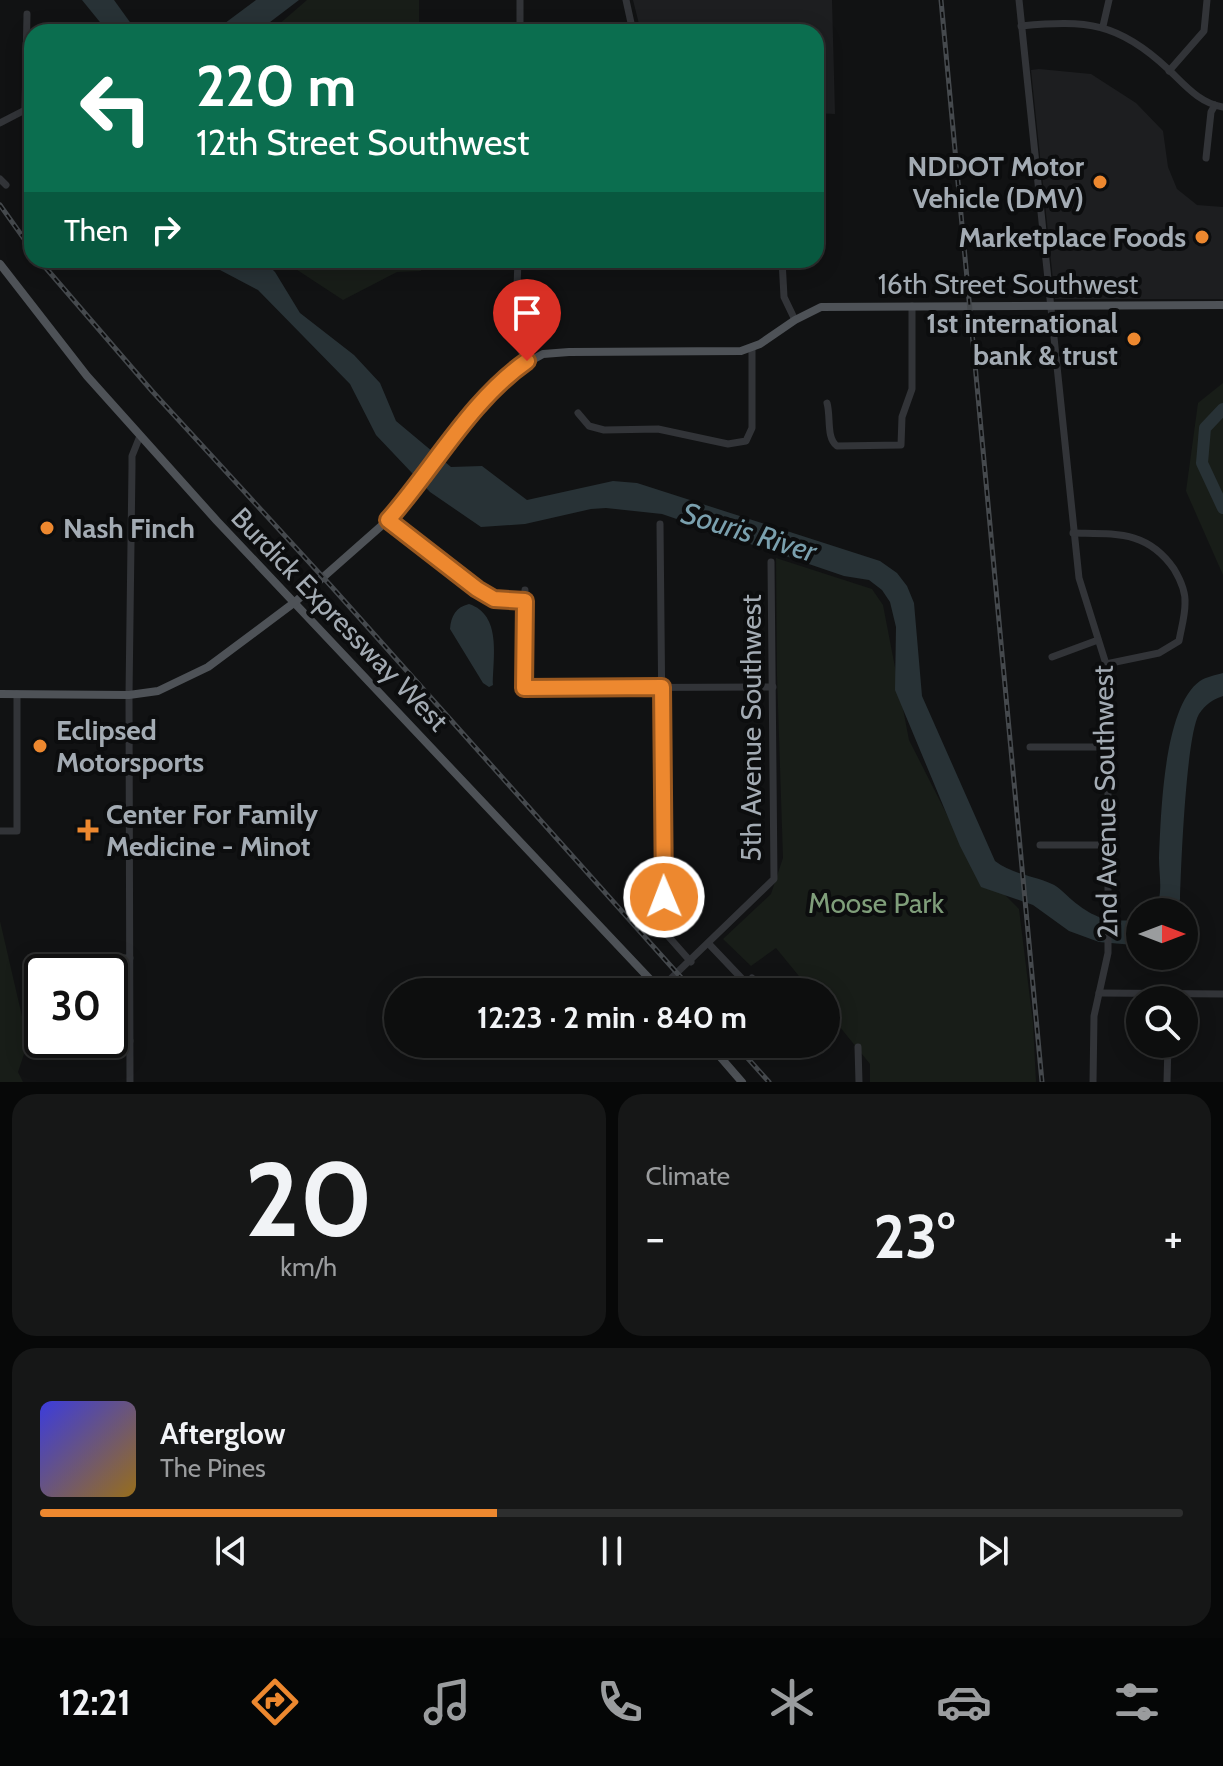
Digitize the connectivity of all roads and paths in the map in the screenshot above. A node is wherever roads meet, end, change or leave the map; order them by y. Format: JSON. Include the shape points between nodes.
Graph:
{"nodes":[{"id":1,"x":520,"y":0,"type":"edge"},
{"id":2,"x":626,"y":0,"type":"edge"},
{"id":3,"x":1019,"y":0,"type":"edge"},
{"id":4,"x":1109,"y":0,"type":"edge"},
{"id":5,"x":1207,"y":0,"type":"edge"},
{"id":6,"x":27,"y":14,"type":"dead end"},
{"id":7,"x":27,"y":24,"type":"edge"},
{"id":8,"x":520,"y":24,"type":"edge"},
{"id":9,"x":631,"y":24,"type":"edge"},
{"id":10,"x":1021,"y":26,"type":"junction"},
{"id":11,"x":1103,"y":26,"type":"junction"},
{"id":12,"x":1169,"y":71,"type":"junction"},
{"id":13,"x":1219,"y":106,"type":"edge"},
{"id":14,"x":24,"y":111,"type":"edge"},
{"id":15,"x":0,"y":123,"type":"edge"},
{"id":16,"x":1206,"y":158,"type":"dead end"},
{"id":17,"x":518,"y":268,"type":"edge"},
{"id":18,"x":782,"y":268,"type":"edge"},
{"id":19,"x":2,"y":269,"type":"edge"},
{"id":20,"x":1223,"y":305,"type":"edge"},
{"id":21,"x":912,"y":306,"type":"junction"},
{"id":22,"x":1049,"y":307,"type":"junction"},
{"id":23,"x":795,"y":320,"type":"junction"},
{"id":24,"x":752,"y":347,"type":"junction"},
{"id":25,"x":527,"y":361,"type":"junction"},
{"id":26,"x":827,"y":403,"type":"dead end"},
{"id":27,"x":578,"y":413,"type":"dead end"},
{"id":28,"x":140,"y":436,"type":"junction"},
{"id":29,"x":388,"y":520,"type":"junction"},
{"id":30,"x":660,"y":524,"type":"dead end"},
{"id":31,"x":1073,"y":533,"type":"junction"},
{"id":32,"x":771,"y":562,"type":"dead end"},
{"id":33,"x":525,"y":590,"type":"dead end"},
{"id":34,"x":525,"y":601,"type":"junction"},
{"id":35,"x":295,"y":602,"type":"junction"},
{"id":36,"x":1098,"y":640,"type":"junction"},
{"id":37,"x":1052,"y":657,"type":"dead end"},
{"id":38,"x":1106,"y":664,"type":"junction"},
{"id":39,"x":662,"y":687,"type":"junction"},
{"id":40,"x":773,"y":687,"type":"junction"},
{"id":41,"x":0,"y":694,"type":"edge"},
{"id":42,"x":17,"y":694,"type":"junction"},
{"id":43,"x":129,"y":695,"type":"junction"},
{"id":44,"x":1030,"y":747,"type":"dead end"},
{"id":45,"x":1109,"y":747,"type":"junction"},
{"id":46,"x":0,"y":831,"type":"edge"},
{"id":47,"x":1040,"y":845,"type":"dead end"},
{"id":48,"x":1109,"y":845,"type":"junction"},
{"id":49,"x":709,"y":944,"type":"junction"},
{"id":50,"x":130,"y":958,"type":"joint"},
{"id":51,"x":691,"y":962,"type":"junction"},
{"id":52,"x":649,"y":978,"type":"edge"},
{"id":53,"x":674,"y":978,"type":"edge"},
{"id":54,"x":741,"y":978,"type":"edge"},
{"id":55,"x":1099,"y":993,"type":"junction"},
{"id":56,"x":1223,"y":994,"type":"edge"},
{"id":57,"x":1126,"y":995,"type":"edge"},
{"id":58,"x":1198,"y":995,"type":"edge"},
{"id":59,"x":130,"y":1041,"type":"joint"},
{"id":60,"x":858,"y":1047,"type":"dead end"},
{"id":61,"x":721,"y":1058,"type":"edge"},
{"id":62,"x":1168,"y":1058,"type":"edge"},
{"id":63,"x":130,"y":1082,"type":"edge"},
{"id":64,"x":742,"y":1082,"type":"edge"},
{"id":65,"x":859,"y":1082,"type":"edge"},
{"id":66,"x":1093,"y":1082,"type":"edge"},
{"id":67,"x":1167,"y":1082,"type":"edge"}],
"edges":[{"from":1,"to":8,"type":"street"},
{"from":2,"to":9,"type":"street"},
{"from":3,"to":10,"type":"street","name":"2nd Avenue Southwest"},
{"from":4,"to":11,"type":"street"},
{"from":5,"to":12,"type":"street","via":[[1204,31]]},
{"from":6,"to":7,"type":"street"},
{"from":10,"to":11,"type":"street"},
{"from":10,"to":22,"type":"street","name":"2nd Avenue Southwest"},
{"from":11,"to":12,"type":"street"},
{"from":12,"to":13,"type":"street","via":[[1189,91]]},
{"from":13,"to":16,"type":"street","via":[[1211,112]]},
{"from":14,"to":15,"type":"street"},
{"from":17,"to":25,"type":"street","via":[[515,341]]},
{"from":18,"to":23,"type":"street","via":[[784,297]]},
{"from":19,"to":28,"type":"main road","name":"Burdick Expressway West"},
{"from":20,"to":22,"type":"main road","name":"16th Street Southwest"},
{"from":21,"to":22,"type":"main road","name":"16th Street Southwest"},
{"from":21,"to":23,"type":"main road","name":"16th Street Southwest","via":[[821,307]]},
{"from":21,"to":26,"type":"street","via":[[912,389],[902,417],[901,445],[837,446],[832,443]]},
{"from":22,"to":31,"type":"street","name":"2nd Avenue Southwest"},
{"from":23,"to":24,"type":"main road"},
{"from":24,"to":25,"type":"main road","via":[[728,352],[569,352]]},
{"from":24,"to":27,"type":"street","via":[[752,428],[746,441],[728,444],[658,429],[604,430],[589,426]]},
{"from":25,"to":29,"type":"main road","via":[[481,402]]},
{"from":28,"to":35,"type":"main road","name":"Burdick Expressway West"},
{"from":28,"to":43,"type":"street","via":[[132,456]]},
{"from":29,"to":34,"type":"street","via":[[477,589],[494,599]]},
{"from":29,"to":35,"type":"main road"},
{"from":30,"to":39,"type":"street"},
{"from":31,"to":36,"type":"street","name":"2nd Avenue Southwest","via":[[1079,578]]},
{"from":31,"to":38,"type":"street","via":[[1137,537],[1169,561],[1181,580],[1186,601],[1179,641],[1159,653]]},
{"from":32,"to":40,"type":"street","name":"5th Avenue Southwest"},
{"from":33,"to":34,"type":"street"},
{"from":34,"to":39,"type":"street","via":[[524,688]]},
{"from":35,"to":43,"type":"main road","via":[[192,676],[158,691]]},
{"from":35,"to":52,"type":"main road","name":"Burdick Expressway West"},
{"from":36,"to":37,"type":"street"},
{"from":36,"to":38,"type":"street","name":"2nd Avenue Southwest"},
{"from":38,"to":45,"type":"street","name":"2nd Avenue Southwest"},
{"from":39,"to":40,"type":"street"},
{"from":39,"to":51,"type":"street","via":[[665,931]]},
{"from":40,"to":49,"type":"street","name":"5th Avenue Southwest","via":[[774,879]]},
{"from":41,"to":42,"type":"main road"},
{"from":42,"to":43,"type":"main road"},
{"from":42,"to":46,"type":"street","via":[[17,831]]},
{"from":43,"to":50,"type":"street"},
{"from":44,"to":45,"type":"street"},
{"from":45,"to":48,"type":"street","name":"2nd Avenue Southwest"},
{"from":47,"to":48,"type":"street"},
{"from":48,"to":55,"type":"street","name":"2nd Avenue Southwest","via":[[1108,953]]},
{"from":49,"to":51,"type":"street","name":"5th Avenue Southwest"},
{"from":49,"to":54,"type":"street"},
{"from":50,"to":59,"type":"street"},
{"from":51,"to":53,"type":"street","name":"5th Avenue Southwest"},
{"from":55,"to":57,"type":"street"},
{"from":55,"to":66,"type":"street","name":"2nd Avenue Southwest"},
{"from":56,"to":58,"type":"street"},
{"from":59,"to":63,"type":"street"},
{"from":60,"to":65,"type":"street"},
{"from":61,"to":64,"type":"main road"},
{"from":62,"to":67,"type":"street"}]}
